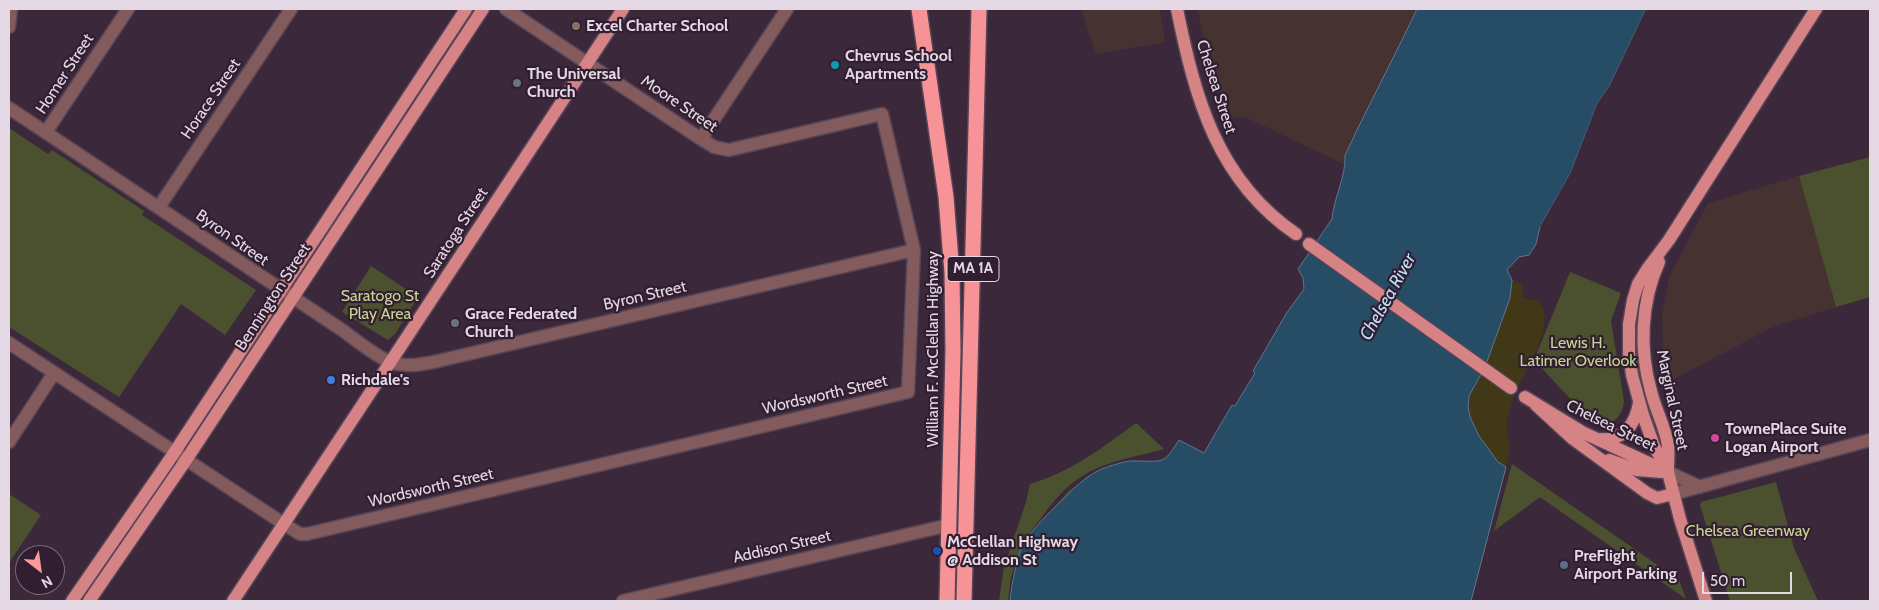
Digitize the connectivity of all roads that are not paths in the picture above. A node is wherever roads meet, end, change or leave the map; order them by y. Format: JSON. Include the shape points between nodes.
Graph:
{"nodes":[{"id":1,"x":11,"y":9,"type":"edge"},
{"id":2,"x":128,"y":9,"type":"edge"},
{"id":3,"x":291,"y":9,"type":"edge"},
{"id":4,"x":466,"y":9,"type":"edge"},
{"id":5,"x":483,"y":9,"type":"edge"},
{"id":6,"x":506,"y":9,"type":"edge"},
{"id":7,"x":623,"y":9,"type":"edge"},
{"id":8,"x":787,"y":9,"type":"edge"},
{"id":9,"x":917,"y":9,"type":"edge"},
{"id":10,"x":979,"y":9,"type":"edge"},
{"id":11,"x":1177,"y":9,"type":"edge"},
{"id":12,"x":1816,"y":9,"type":"edge"},
{"id":13,"x":9,"y":27,"type":"edge"},
{"id":14,"x":587,"y":63,"type":"junction"},
{"id":15,"x":9,"y":108,"type":"edge"},
{"id":16,"x":46,"y":132,"type":"junction"},
{"id":17,"x":701,"y":139,"type":"junction"},
{"id":18,"x":159,"y":207,"type":"junction"},
{"id":19,"x":1296,"y":234,"type":"dead end"},
{"id":20,"x":1669,"y":240,"type":"junction"},
{"id":21,"x":1309,"y":244,"type":"dead end"},
{"id":22,"x":914,"y":250,"type":"junction"},
{"id":23,"x":280,"y":290,"type":"junction"},
{"id":24,"x":292,"y":298,"type":"junction"},
{"id":25,"x":9,"y":343,"type":"edge"},
{"id":26,"x":391,"y":362,"type":"junction"},
{"id":27,"x":54,"y":373,"type":"junction"},
{"id":28,"x":1511,"y":388,"type":"dead end"},
{"id":29,"x":1639,"y":403,"type":"junction"},
{"id":30,"x":1595,"y":438,"type":"junction"},
{"id":31,"x":1870,"y":440,"type":"edge"},
{"id":32,"x":9,"y":442,"type":"edge"},
{"id":33,"x":1582,"y":446,"type":"junction"},
{"id":34,"x":175,"y":452,"type":"junction"},
{"id":35,"x":186,"y":460,"type":"junction"},
{"id":36,"x":1668,"y":472,"type":"junction"},
{"id":37,"x":1700,"y":487,"type":"junction"},
{"id":38,"x":1673,"y":494,"type":"junction"},
{"id":39,"x":284,"y":524,"type":"junction"},
{"id":40,"x":950,"y":525,"type":"junction"},
{"id":41,"x":72,"y":601,"type":"edge"},
{"id":42,"x":89,"y":601,"type":"edge"},
{"id":43,"x":233,"y":601,"type":"edge"},
{"id":44,"x":623,"y":601,"type":"edge"},
{"id":45,"x":947,"y":601,"type":"edge"},
{"id":46,"x":964,"y":601,"type":"edge"},
{"id":47,"x":1706,"y":601,"type":"edge"}],
"edges":[{"from":1,"to":13,"type":"street"},
{"from":2,"to":16,"type":"street","name":"Homer Street"},
{"from":3,"to":18,"type":"street","name":"Horace Street"},
{"from":4,"to":23,"type":"main road","name":"Bennington Street"},
{"from":5,"to":24,"type":"main road","name":"Bennington Street"},
{"from":6,"to":14,"type":"street","name":"Moore Street"},
{"from":7,"to":14,"type":"main road","name":"Saratoga Street"},
{"from":8,"to":17,"type":"street"},
{"from":9,"to":40,"type":"highway","name":"William F. McClellan Highway","number":"MA 1A","via":[[946,198],[952,273],[954,346]]},
{"from":10,"to":46,"type":"highway","number":"MA 1A"},
{"from":11,"to":19,"type":"main road","name":"Chelsea Street","via":[[1195,84],[1226,161],[1262,207]]},
{"from":12,"to":20,"type":"main road","name":"Marginal Street"},
{"from":14,"to":17,"type":"street","name":"Moore Street"},
{"from":14,"to":26,"type":"main road","name":"Saratoga Street"},
{"from":15,"to":16,"type":"street","name":"Byron Street"},
{"from":16,"to":18,"type":"street","name":"Byron Street"},
{"from":17,"to":22,"type":"street","name":"Moore Street","via":[[714,147],[729,150],[882,114]]},
{"from":18,"to":23,"type":"street","name":"Byron Street"},
{"from":20,"to":29,"type":"main road","name":"Marginal Street","via":[[1643,276],[1629,324],[1629,353]]},
{"from":20,"to":36,"type":"main road","name":"Marginal Street","via":[[1651,280],[1643,342],[1650,390],[1668,445]]},
{"from":21,"to":28,"type":"main road"},
{"from":22,"to":26,"type":"street","name":"Byron Street","via":[[438,361],[414,365]]},
{"from":22,"to":39,"type":"street","name":"Wordsworth Street","via":[[908,392],[311,534],[300,534]]},
{"from":23,"to":24,"type":"street","name":"Byron Street"},
{"from":23,"to":34,"type":"main road","name":"Bennington Street"},
{"from":24,"to":26,"type":"street","name":"Byron Street"},
{"from":24,"to":35,"type":"main road","name":"Bennington Street"},
{"from":25,"to":27,"type":"street","name":"Wordsworth Street"},
{"from":26,"to":39,"type":"main road","name":"Saratoga Street"},
{"from":27,"to":32,"type":"street"},
{"from":27,"to":34,"type":"street","name":"Wordsworth Street"},
{"from":29,"to":30,"type":"main road","via":[[1637,417],[1626,431],[1608,439]]},
{"from":29,"to":36,"type":"main road","name":"Marginal Street","via":[[1651,440]]},
{"from":30,"to":33,"type":"main road","name":"Chelsea Street","via":[[1530,401]]},
{"from":30,"to":36,"type":"main road","name":"Chelsea Street"},
{"from":31,"to":37,"type":"street"},
{"from":33,"to":36,"type":"main road","via":[[1637,470]]},
{"from":33,"to":38,"type":"main road","name":"Chelsea Street","via":[[1657,498]]},
{"from":34,"to":35,"type":"street","name":"Wordsworth Street"},
{"from":34,"to":41,"type":"main road","name":"Bennington Street"},
{"from":35,"to":39,"type":"street","name":"Wordsworth Street"},
{"from":35,"to":42,"type":"main road","name":"Bennington Street"},
{"from":36,"to":37,"type":"street","name":"Chelsea Street"},
{"from":36,"to":38,"type":"main road"},
{"from":37,"to":38,"type":"street"},
{"from":38,"to":47,"type":"main road"},
{"from":39,"to":43,"type":"main road","name":"Saratoga Street"},
{"from":40,"to":44,"type":"street","name":"Addison Street"},
{"from":40,"to":45,"type":"highway","name":"William F. McClellan Highway","number":"MA 1A"}]}
